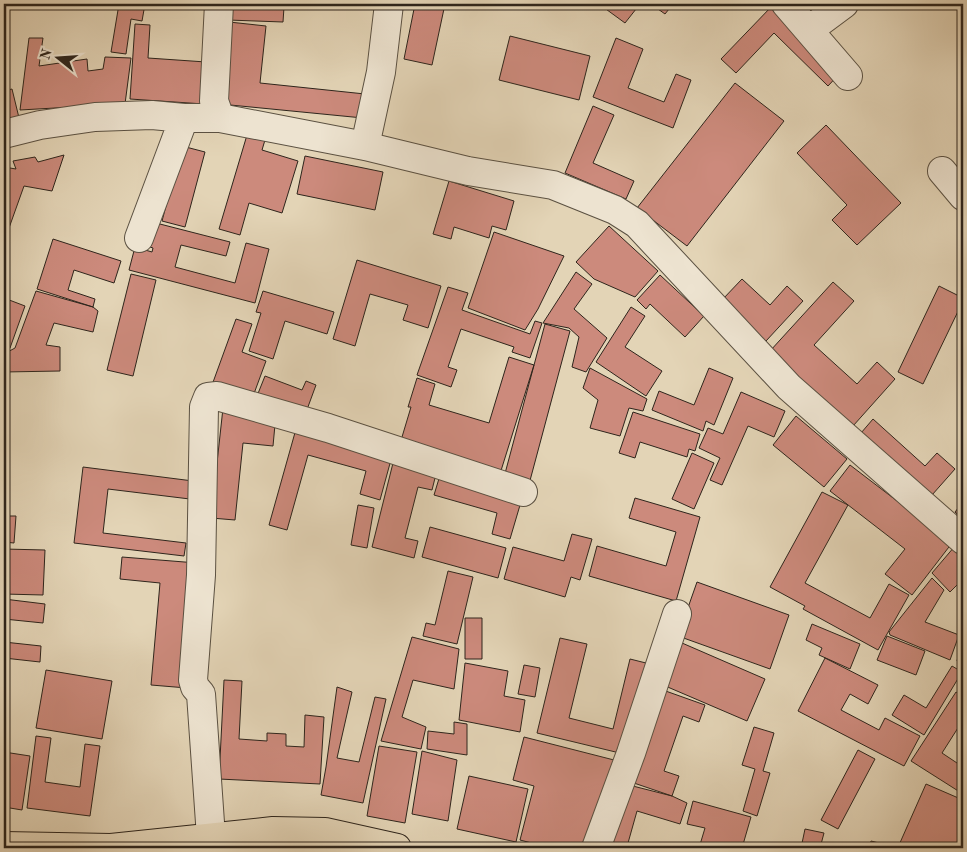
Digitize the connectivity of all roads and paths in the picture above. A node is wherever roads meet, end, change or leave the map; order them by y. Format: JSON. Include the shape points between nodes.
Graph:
{"nodes":[{"id":1,"x":219,"y":4,"type":"edge"},
{"id":2,"x":389,"y":4,"type":"edge"},
{"id":3,"x":786,"y":4,"type":"edge"},
{"id":4,"x":844,"y":4,"type":"edge"},
{"id":5,"x":809,"y":30,"type":"junction"},
{"id":6,"x":848,"y":76,"type":"dead end"},
{"id":7,"x":184,"y":118,"type":"junction"},
{"id":8,"x":220,"y":118,"type":"junction"},
{"id":9,"x":4,"y":134,"type":"edge"},
{"id":10,"x":365,"y":146,"type":"junction"},
{"id":11,"x":942,"y":170,"type":"dead end"},
{"id":12,"x":963,"y":196,"type":"edge"},
{"id":13,"x":139,"y":238,"type":"dead end"},
{"id":14,"x":523,"y":492,"type":"dead end"},
{"id":15,"x":963,"y":540,"type":"edge"},
{"id":16,"x":677,"y":614,"type":"dead end"},
{"id":17,"x":211,"y":837,"type":"junction"},
{"id":18,"x":324,"y":840,"type":"edge"},
{"id":19,"x":4,"y":846,"type":"edge"},
{"id":20,"x":397,"y":848,"type":"edge"},
{"id":21,"x":596,"y":848,"type":"edge"}],
"edges":[{"from":1,"to":8,"type":"street","via":[[214,101]]},
{"from":2,"to":10,"type":"street","via":[[381,72]]},
{"from":3,"to":5,"type":"street"},
{"from":4,"to":5,"type":"street"},
{"from":5,"to":6,"type":"street"},
{"from":7,"to":8,"type":"street"},
{"from":7,"to":9,"type":"street","via":[[152,115],[95,117]]},
{"from":7,"to":13,"type":"street"},
{"from":8,"to":10,"type":"street"},
{"from":10,"to":15,"type":"street","via":[[468,172],[553,184],[615,210],[638,224],[789,387]]},
{"from":11,"to":12,"type":"street"},
{"from":14,"to":17,"type":"street","via":[[328,428],[217,396],[208,397],[204,407],[201,575],[193,680],[201,694]]},
{"from":16,"to":21,"type":"street"},
{"from":17,"to":18,"type":"main road","via":[[273,831]]},
{"from":17,"to":19,"type":"main road","via":[[111,848]]},
{"from":18,"to":20,"type":"main road"}]}
